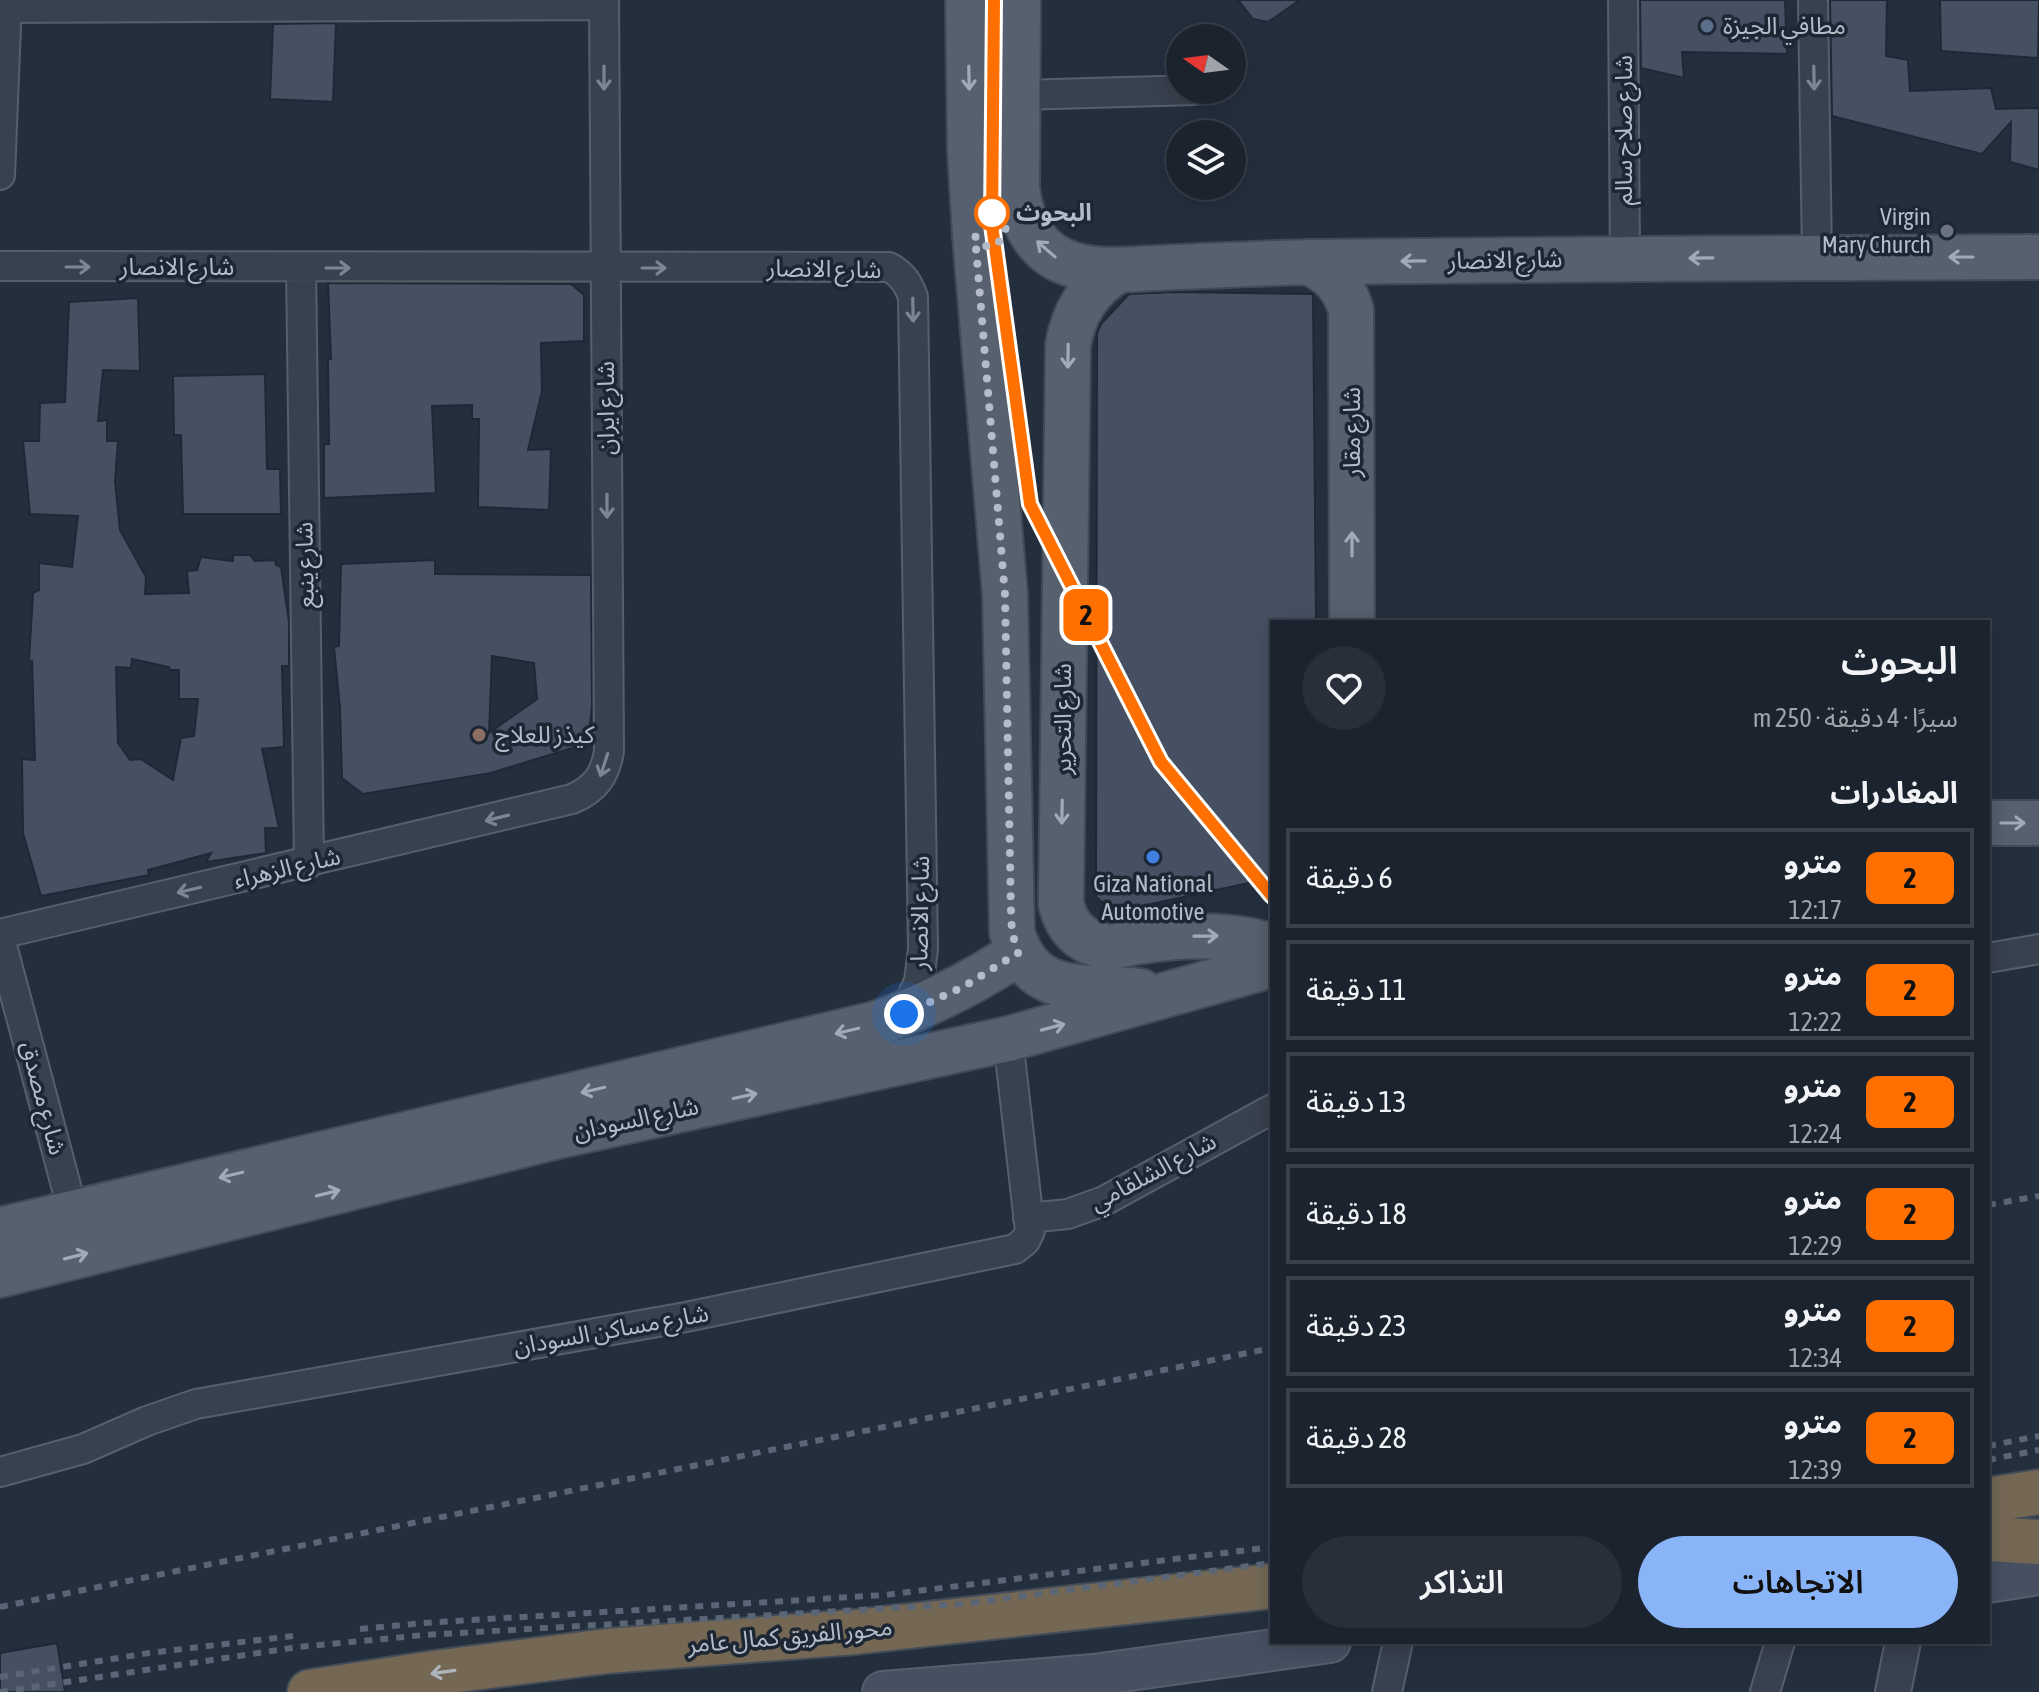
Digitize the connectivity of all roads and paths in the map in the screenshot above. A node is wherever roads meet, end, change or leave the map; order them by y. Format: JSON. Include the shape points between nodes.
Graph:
{"nodes":[{"id":1,"x":968,"y":0,"type":"edge"},
{"id":2,"x":1018,"y":0,"type":"edge"},
{"id":3,"x":1623,"y":0,"type":"edge"},
{"id":4,"x":1813,"y":0,"type":"edge"},
{"id":5,"x":604,"y":3,"type":"edge"},
{"id":6,"x":5,"y":6,"type":"edge"},
{"id":7,"x":1166,"y":91,"type":"edge"},
{"id":8,"x":1020,"y":95,"type":"junction"},
{"id":9,"x":0,"y":175,"type":"edge"},
{"id":10,"x":1017,"y":188,"type":"junction"},
{"id":11,"x":975,"y":236,"type":"junction"},
{"id":12,"x":1817,"y":257,"type":"junction"},
{"id":13,"x":2039,"y":257,"type":"edge"},
{"id":14,"x":1625,"y":259,"type":"junction"},
{"id":15,"x":1308,"y":262,"type":"junction"},
{"id":16,"x":0,"y":266,"type":"edge"},
{"id":17,"x":301,"y":267,"type":"junction"},
{"id":18,"x":605,"y":268,"type":"junction"},
{"id":19,"x":1118,"y":270,"type":"junction"},
{"id":20,"x":1065,"y":521,"type":"junction"},
{"id":21,"x":1005,"y":595,"type":"junction"},
{"id":22,"x":1352,"y":620,"type":"edge"},
{"id":23,"x":2039,"y":793,"type":"edge"},
{"id":24,"x":1990,"y":795,"type":"edge"},
{"id":25,"x":572,"y":799,"type":"joint"},
{"id":26,"x":1990,"y":823,"type":"edge"},
{"id":27,"x":2039,"y":823,"type":"edge"},
{"id":28,"x":309,"y":863,"type":"junction"},
{"id":29,"x":0,"y":936,"type":"edge"},
{"id":30,"x":1270,"y":945,"type":"edge"},
{"id":31,"x":1110,"y":947,"type":"junction"},
{"id":32,"x":2039,"y":949,"type":"edge"},
{"id":33,"x":1018,"y":953,"type":"junction"},
{"id":34,"x":1990,"y":958,"type":"edge"},
{"id":35,"x":1270,"y":966,"type":"edge"},
{"id":36,"x":1162,"y":994,"type":"junction"},
{"id":37,"x":904,"y":1014,"type":"junction"},
{"id":38,"x":1008,"y":1039,"type":"junction"},
{"id":39,"x":1270,"y":1110,"type":"edge"},
{"id":40,"x":73,"y":1212,"type":"junction"},
{"id":41,"x":1028,"y":1218,"type":"junction"},
{"id":42,"x":0,"y":1230,"type":"edge"},
{"id":43,"x":0,"y":1275,"type":"edge"},
{"id":44,"x":0,"y":1472,"type":"edge"},
{"id":45,"x":2039,"y":1492,"type":"edge"},
{"id":46,"x":1990,"y":1500,"type":"edge"},
{"id":47,"x":2039,"y":1521,"type":"edge"},
{"id":48,"x":1990,"y":1527,"type":"edge"},
{"id":49,"x":1990,"y":1539,"type":"edge"},
{"id":50,"x":2039,"y":1542,"type":"edge"},
{"id":51,"x":2039,"y":1574,"type":"edge"},
{"id":52,"x":1990,"y":1582,"type":"edge"},
{"id":53,"x":1270,"y":1586,"type":"edge"},
{"id":54,"x":1270,"y":1609,"type":"edge"},
{"id":55,"x":1318,"y":1644,"type":"edge"},
{"id":56,"x":1398,"y":1644,"type":"edge"},
{"id":57,"x":1779,"y":1644,"type":"edge"},
{"id":58,"x":1903,"y":1644,"type":"edge"},
{"id":59,"x":1091,"y":1683,"type":"edge"},
{"id":60,"x":310,"y":1692,"type":"edge"},
{"id":61,"x":491,"y":1692,"type":"edge"},
{"id":62,"x":883,"y":1692,"type":"edge"},
{"id":63,"x":1387,"y":1692,"type":"edge"},
{"id":64,"x":1765,"y":1692,"type":"edge"},
{"id":65,"x":1893,"y":1692,"type":"edge"}],
"edges":[{"from":1,"to":11,"type":"main road","one_way":true},
{"from":2,"to":8,"type":"main road"},
{"from":3,"to":14,"type":"street","name":"شارع صلاح سالم"},
{"from":4,"to":12,"type":"street","one_way":true},
{"from":5,"to":6,"type":"street"},
{"from":5,"to":18,"type":"street","name":"شارع ايران","one_way":true},
{"from":6,"to":9,"type":"street"},
{"from":7,"to":8,"type":"street"},
{"from":8,"to":10,"type":"main road"},
{"from":10,"to":11,"type":"main road","via":[[1000,243],[990,247]]},
{"from":19,"to":10,"type":"main road","name":"شارع الانصار","one_way":true,"via":[[1074,265],[1047,251],[1027,228]]},
{"from":11,"to":21,"type":"main road"},
{"from":13,"to":12,"type":"main road","name":"شارع الانصار","one_way":true},
{"from":12,"to":14,"type":"main road","name":"شارع الانصار","one_way":true},
{"from":14,"to":15,"type":"main road","name":"شارع الانصار","one_way":true},
{"from":15,"to":19,"type":"main road","name":"شارع الانصار"},
{"from":22,"to":15,"type":"main road","name":"شارع مقار","one_way":true,"via":[[1351,310],[1341,286]]},
{"from":16,"to":17,"type":"street","name":"شارع الانصار","one_way":true},
{"from":17,"to":18,"type":"street","name":"شارع الانصار","one_way":true},
{"from":17,"to":28,"type":"street","name":"شارع ينبع"},
{"from":18,"to":25,"type":"street","name":"شارع ايران","one_way":true,"via":[[609,751],[599,781]]},
{"from":18,"to":37,"type":"street","name":"شارع الانصار","one_way":true,"via":[[889,267],[910,287],[923,949],[919,981]]},
{"from":19,"to":20,"type":"main road","name":"شارع التحرير","one_way":true,"via":[[1083,301],[1071,329]]},
{"from":20,"to":21,"type":"main road","via":[[1045,558]]},
{"from":20,"to":31,"type":"main road","name":"شارع التحرير","one_way":true,"via":[[1061,904],[1077,935]]},
{"from":21,"to":33,"type":"main road","via":[[1011,913]]},
{"from":23,"to":24,"type":"main road"},
{"from":25,"to":28,"type":"street","name":"شارع الزهراء","one_way":true},
{"from":26,"to":27,"type":"main road","one_way":true},
{"from":28,"to":29,"type":"street","name":"شارع الزهراء","one_way":true},
{"from":29,"to":40,"type":"street","name":"شارع مصدق"},
{"from":31,"to":30,"type":"main road","name":"شارع التحرير","one_way":true,"via":[[1202,936]]},
{"from":31,"to":36,"type":"main road","via":[[1139,966]]},
{"from":32,"to":34,"type":"street"},
{"from":33,"to":36,"type":"main road","via":[[1047,981]]},
{"from":33,"to":37,"type":"main road","name":"شارع السودان","via":[[963,987]]},
{"from":35,"to":36,"type":"main road","name":"شارع السودان"},
{"from":38,"to":36,"type":"main road","name":"شارع السودان","one_way":true},
{"from":37,"to":40,"type":"main road","name":"شارع السودان","one_way":true},
{"from":38,"to":41,"type":"street"},
{"from":43,"to":38,"type":"main road","name":"شارع السودان","one_way":true,"via":[[558,1136]]},
{"from":39,"to":41,"type":"street","name":"شارع الشلقامي","via":[[1104,1201],[1068,1214]]},
{"from":40,"to":42,"type":"main road","name":"شارع السودان"},
{"from":41,"to":44,"type":"street","name":"شارع مساكن السودان","via":[[1030,1231],[1015,1249],[686,1317],[196,1404],[83,1449]]},
{"from":45,"to":46,"type":"highway"},
{"from":47,"to":48,"type":"highway"},
{"from":49,"to":50,"type":"highway"},
{"from":51,"to":52,"type":"main road"},
{"from":53,"to":60,"type":"highway","name":"محور الفريق كمال عامر","one_way":true,"via":[[855,1632],[607,1651]]},
{"from":54,"to":61,"type":"highway","name":"محور الفريق كمال عامر","via":[[858,1654],[711,1664]]},
{"from":55,"to":59,"type":"main road"},
{"from":56,"to":63,"type":"street"},
{"from":57,"to":64,"type":"street"},
{"from":58,"to":65,"type":"street"},
{"from":59,"to":62,"type":"main road"}]}
